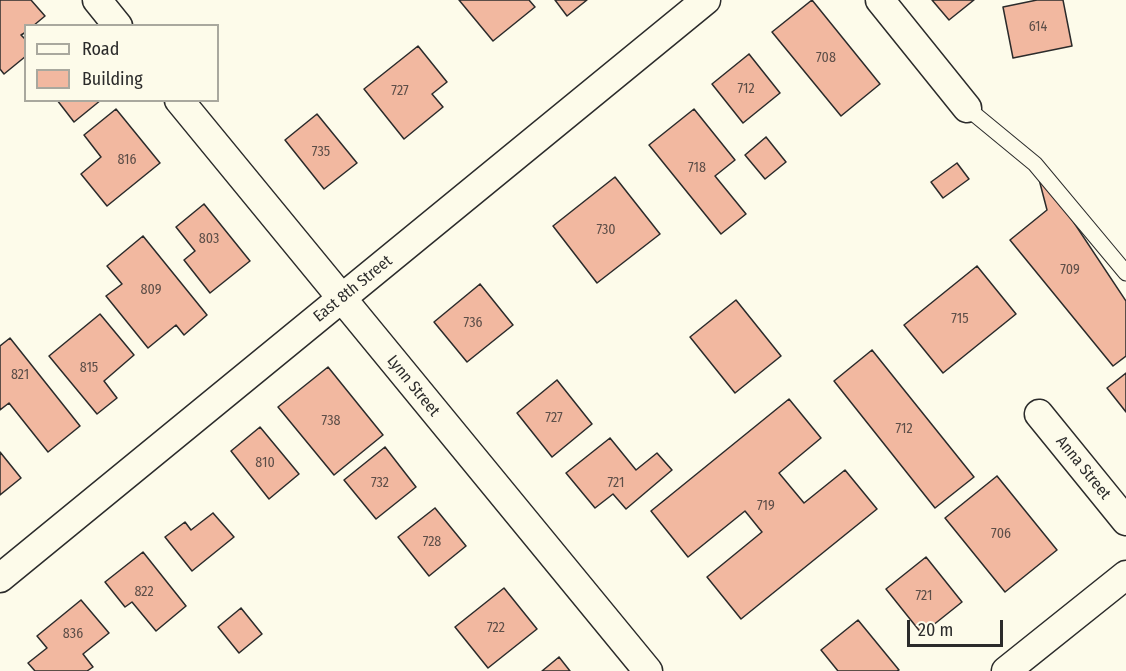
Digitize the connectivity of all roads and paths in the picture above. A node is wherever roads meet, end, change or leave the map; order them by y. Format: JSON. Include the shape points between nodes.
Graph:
{"nodes":[{"id":1,"x":97,"y":0,"type":"edge"},
{"id":2,"x":706,"y":0,"type":"edge"},
{"id":3,"x":880,"y":0,"type":"edge"},
{"id":4,"x":116,"y":24,"type":"edge"},
{"id":5,"x":181,"y":102,"type":"edge"},
{"id":6,"x":967,"y":108,"type":"joint"},
{"id":7,"x":1126,"y":273,"type":"edge"},
{"id":8,"x":341,"y":298,"type":"junction"},
{"id":9,"x":1039,"y":414,"type":"dead end"},
{"id":10,"x":1126,"y":521,"type":"edge"},
{"id":11,"x":1126,"y":575,"type":"edge"},
{"id":12,"x":0,"y":578,"type":"edge"},
{"id":13,"x":648,"y":671,"type":"edge"},
{"id":14,"x":1006,"y":671,"type":"edge"}],
"edges":[{"from":1,"to":4,"type":"street"},
{"from":2,"to":8,"type":"street","name":"East 8th Street"},
{"from":3,"to":6,"type":"street"},
{"from":5,"to":8,"type":"street","name":"Lynn Street"},
{"from":6,"to":7,"type":"lane","via":[[1035,164]]},
{"from":8,"to":12,"type":"street","name":"East 8th Street"},
{"from":8,"to":13,"type":"street","name":"Lynn Street"},
{"from":9,"to":10,"type":"street","name":"Anna Street"},
{"from":11,"to":14,"type":"street"}]}
